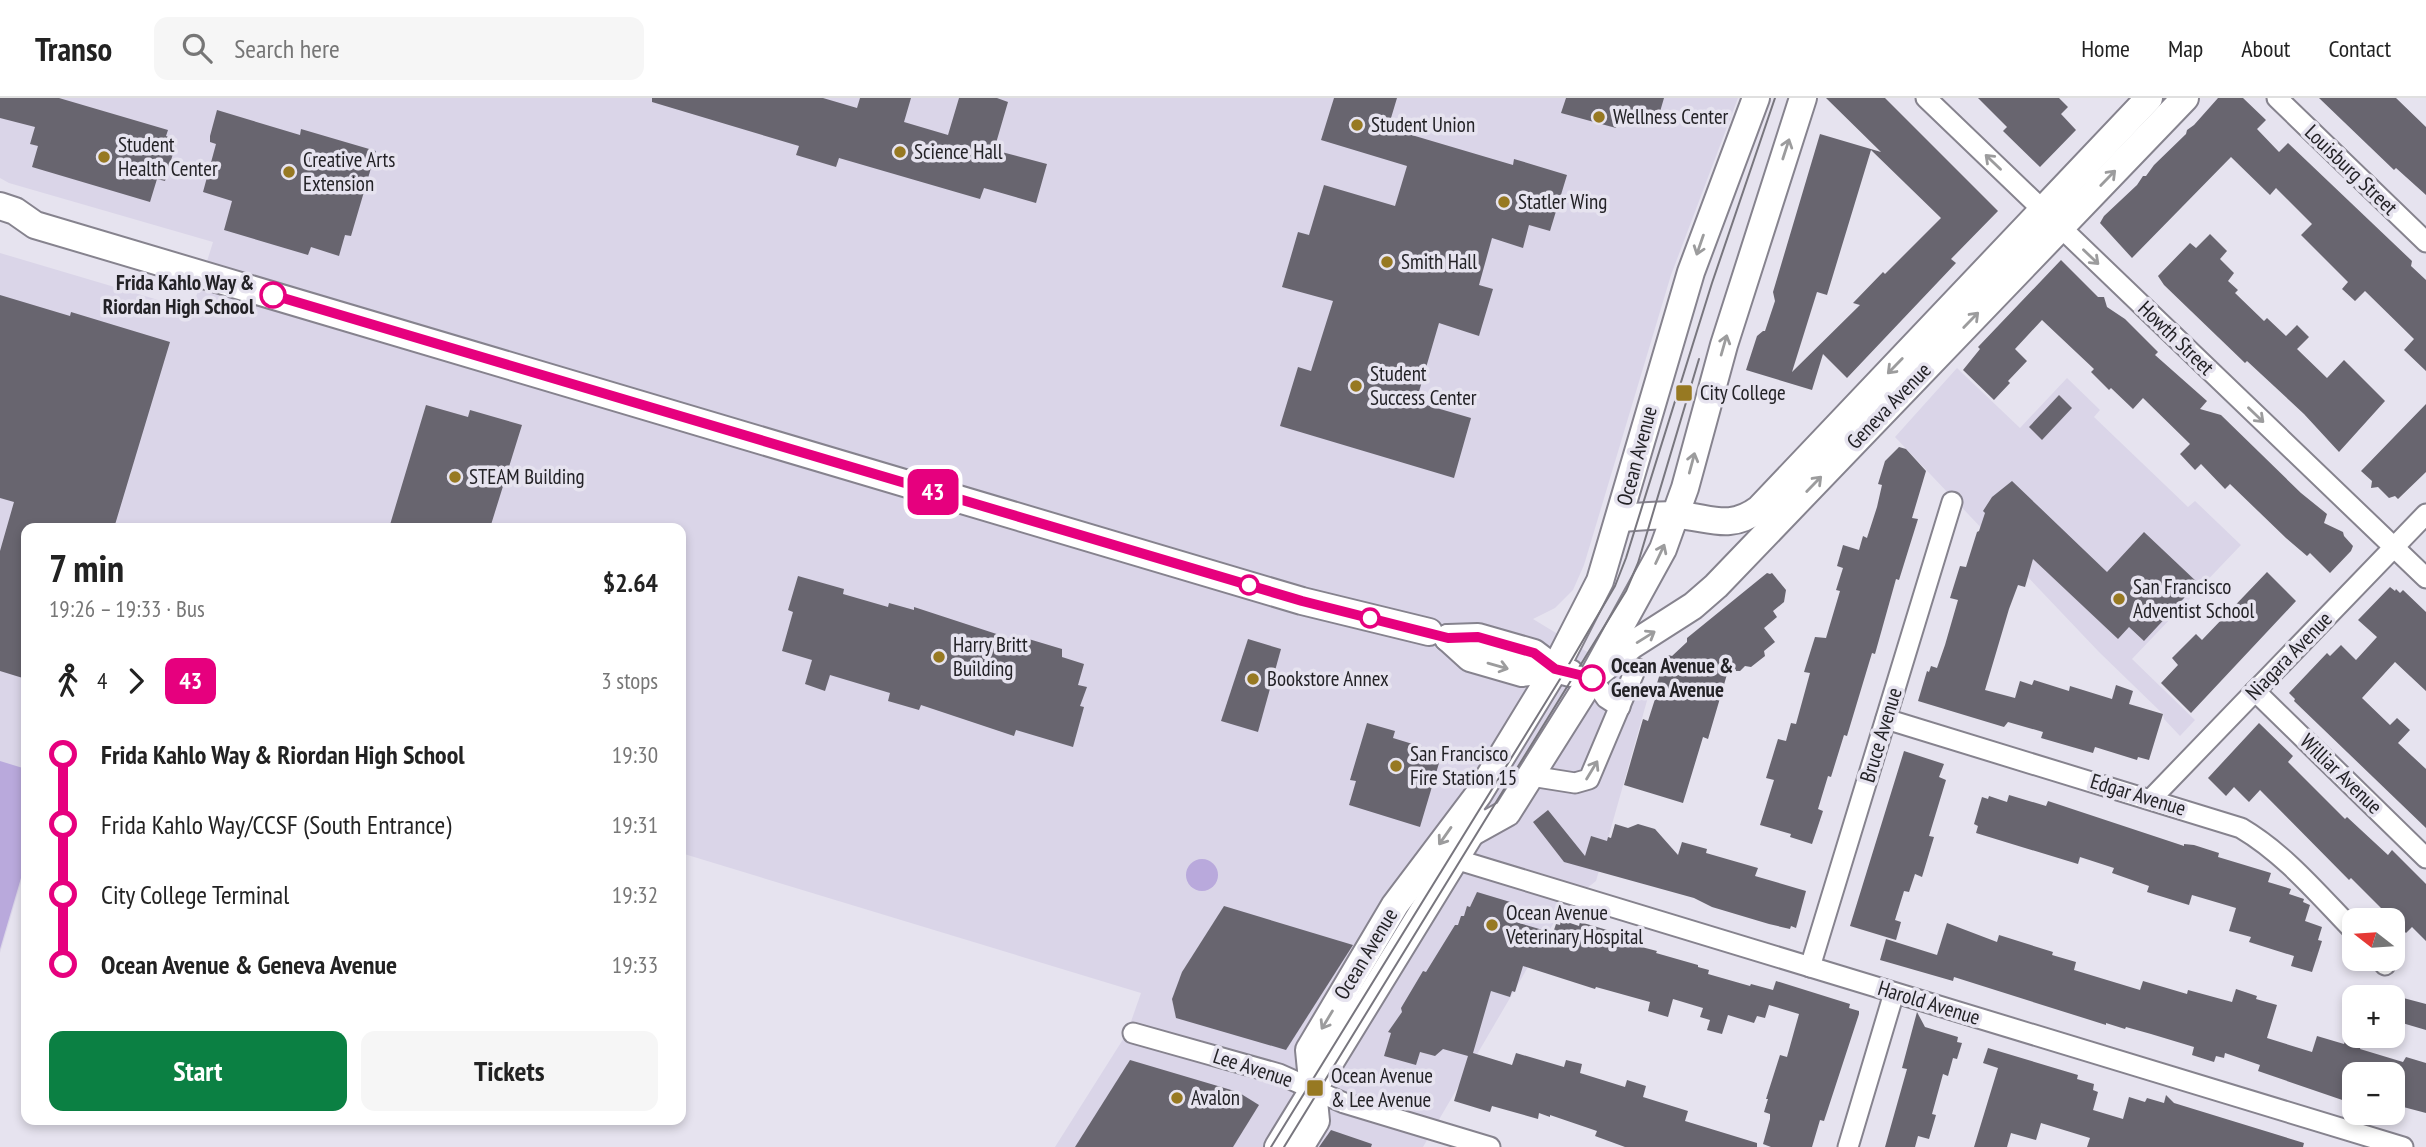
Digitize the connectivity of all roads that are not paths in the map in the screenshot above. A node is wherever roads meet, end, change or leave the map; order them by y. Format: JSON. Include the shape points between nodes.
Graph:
{"nodes":[{"id":1,"x":1756,"y":98,"type":"edge"},
{"id":2,"x":1803,"y":98,"type":"edge"},
{"id":3,"x":1926,"y":98,"type":"edge"},
{"id":4,"x":2149,"y":98,"type":"edge"},
{"id":5,"x":2185,"y":98,"type":"edge"},
{"id":6,"x":2277,"y":98,"type":"edge"},
{"id":7,"x":0,"y":206,"type":"edge"},
{"id":8,"x":2051,"y":218,"type":"junction"},
{"id":9,"x":0,"y":224,"type":"edge"},
{"id":10,"x":35,"y":225,"type":"junction"},
{"id":11,"x":2426,"y":242,"type":"edge"},
{"id":12,"x":1952,"y":502,"type":"dead end"},
{"id":13,"x":2426,"y":514,"type":"edge"},
{"id":14,"x":1676,"y":515,"type":"junction"},
{"id":15,"x":1619,"y":518,"type":"junction"},
{"id":16,"x":2394,"y":547,"type":"junction"},
{"id":17,"x":2426,"y":578,"type":"edge"},
{"id":18,"x":1636,"y":668,"type":"dead end"},
{"id":19,"x":1573,"y":673,"type":"junction"},
{"id":20,"x":2255,"y":691,"type":"junction"},
{"id":21,"x":1620,"y":707,"type":"junction"},
{"id":22,"x":1886,"y":719,"type":"junction"},
{"id":23,"x":1531,"y":776,"type":"junction"},
{"id":24,"x":1478,"y":795,"type":"junction"},
{"id":25,"x":2151,"y":799,"type":"junction"},
{"id":26,"x":1471,"y":833,"type":"junction"},
{"id":27,"x":2426,"y":858,"type":"edge"},
{"id":28,"x":1455,"y":859,"type":"junction"},
{"id":29,"x":2342,"y":919,"type":"edge"},
{"id":30,"x":1810,"y":967,"type":"junction"},
{"id":31,"x":1894,"y":993,"type":"junction"},
{"id":32,"x":1133,"y":1033,"type":"dead end"},
{"id":33,"x":1314,"y":1089,"type":"junction"},
{"id":34,"x":1278,"y":1147,"type":"edge"},
{"id":35,"x":1300,"y":1147,"type":"edge"},
{"id":36,"x":1490,"y":1147,"type":"edge"},
{"id":37,"x":1848,"y":1147,"type":"edge"},
{"id":38,"x":2403,"y":1147,"type":"edge"}],
"edges":[{"from":1,"to":15,"type":"main road","name":"Ocean Avenue","one_way":true,"via":[[1691,272]]},
{"from":14,"to":2,"type":"main road","name":"Ocean Avenue","one_way":true},
{"from":8,"to":3,"type":"street","name":"Howth Street","one_way":true},
{"from":4,"to":8,"type":"main road","name":"Geneva Avenue"},
{"from":8,"to":5,"type":"main road","name":"Geneva Avenue","one_way":true},
{"from":6,"to":11,"type":"street","name":"Louisburg Street"},
{"from":7,"to":10,"type":"main road"},
{"from":8,"to":14,"type":"main road","name":"Geneva Avenue","one_way":true,"via":[[1759,509],[1746,519],[1731,522]]},
{"from":8,"to":16,"type":"street","name":"Howth Street","one_way":true},
{"from":19,"to":8,"type":"main road","name":"Geneva Avenue","one_way":true,"via":[[1632,645],[1716,586]]},
{"from":9,"to":10,"type":"main road"},
{"from":10,"to":19,"type":"main road","via":[[1302,601],[1438,635],[1470,658],[1509,670]]},
{"from":12,"to":22,"type":"street","name":"Bruce Avenue"},
{"from":13,"to":16,"type":"street","name":"Niagara Avenue"},
{"from":14,"to":15,"type":"main road","name":"Geneva Avenue"},
{"from":19,"to":14,"type":"main road","name":"Ocean Avenue","one_way":true,"via":[[1649,576]]},
{"from":15,"to":19,"type":"main road","name":"Ocean Avenue"},
{"from":16,"to":17,"type":"street","name":"Howth Street"},
{"from":16,"to":20,"type":"street","name":"Niagara Avenue"},
{"from":18,"to":21,"type":"street"},
{"from":19,"to":21,"type":"street"},
{"from":19,"to":23,"type":"main road","name":"Ocean Avenue"},
{"from":19,"to":24,"type":"main road","name":"Ocean Avenue"},
{"from":20,"to":25,"type":"street","name":"Niagara Avenue"},
{"from":20,"to":27,"type":"street","name":"Williar Avenue"},
{"from":23,"to":21,"type":"street","one_way":true,"via":[[1575,783],[1589,779]]},
{"from":22,"to":25,"type":"street","name":"Edgar Avenue"},
{"from":22,"to":30,"type":"street","name":"Bruce Avenue"},
{"from":23,"to":26,"type":"main road","name":"Ocean Avenue","via":[[1507,813]]},
{"from":24,"to":26,"type":"main road","name":"Ocean Avenue"},
{"from":24,"to":33,"type":"main road","name":"Ocean Avenue","one_way":true,"via":[[1395,905],[1309,1050]]},
{"from":25,"to":29,"type":"street","name":"Edgar Avenue","via":[[2221,820],[2264,841]]},
{"from":26,"to":28,"type":"main road","name":"Ocean Avenue"},
{"from":28,"to":30,"type":"street","name":"Harold Avenue"},
{"from":28,"to":33,"type":"main road","name":"Ocean Avenue"},
{"from":30,"to":31,"type":"street","name":"Harold Avenue"},
{"from":31,"to":37,"type":"street"},
{"from":31,"to":38,"type":"street","name":"Harold Avenue"},
{"from":32,"to":33,"type":"street","name":"Lee Avenue","via":[[1279,1074]]},
{"from":33,"to":34,"type":"main road","name":"Ocean Avenue"},
{"from":33,"to":35,"type":"main road","name":"Ocean Avenue","via":[[1316,1121]]},
{"from":33,"to":36,"type":"street","name":"Lee Avenue","via":[[1344,1103]]}]}
